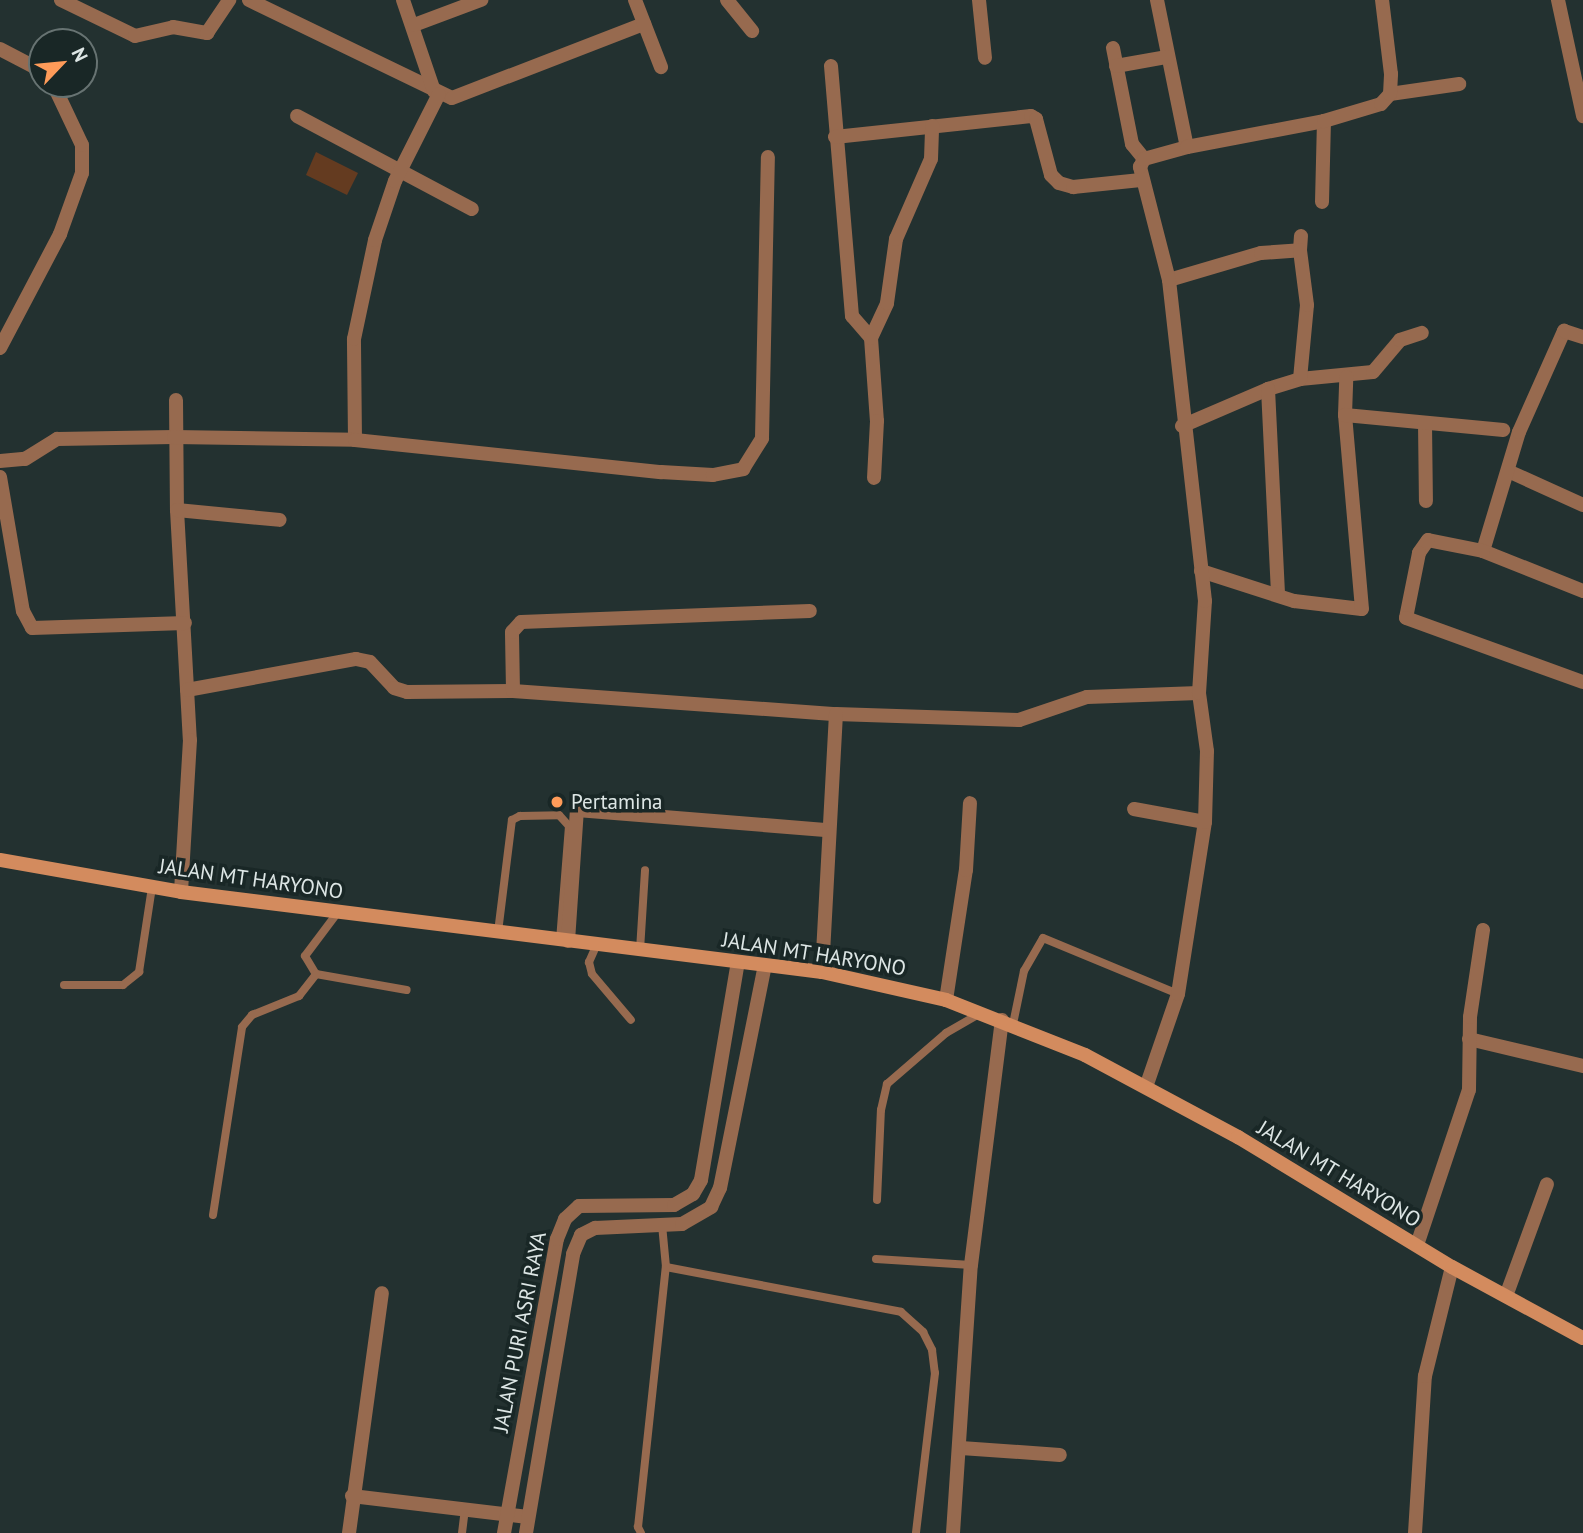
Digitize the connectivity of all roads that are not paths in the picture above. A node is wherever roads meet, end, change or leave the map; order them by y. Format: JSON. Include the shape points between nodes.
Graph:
{"nodes":[{"id":1,"x":61,"y":0,"type":"edge"},
{"id":2,"x":229,"y":0,"type":"edge"},
{"id":3,"x":249,"y":0,"type":"edge"},
{"id":4,"x":404,"y":0,"type":"edge"},
{"id":5,"x":481,"y":0,"type":"edge"},
{"id":6,"x":635,"y":0,"type":"edge"},
{"id":7,"x":727,"y":0,"type":"edge"},
{"id":8,"x":979,"y":0,"type":"edge"},
{"id":9,"x":1157,"y":0,"type":"edge"},
{"id":10,"x":1382,"y":0,"type":"edge"},
{"id":11,"x":1558,"y":0,"type":"edge"},
{"id":12,"x":644,"y":24,"type":"junction"},
{"id":13,"x":414,"y":25,"type":"junction"},
{"id":14,"x":752,"y":32,"type":"dead end"},
{"id":15,"x":1113,"y":48,"type":"dead end"},
{"id":16,"x":0,"y":49,"type":"edge"},
{"id":17,"x":1167,"y":57,"type":"junction"},
{"id":18,"x":985,"y":58,"type":"dead end"},
{"id":19,"x":28,"y":64,"type":"edge"},
{"id":20,"x":831,"y":66,"type":"dead end"},
{"id":21,"x":1116,"y":66,"type":"junction"},
{"id":22,"x":661,"y":67,"type":"dead end"},
{"id":23,"x":1459,"y":84,"type":"dead end"},
{"id":24,"x":437,"y":92,"type":"junction"},
{"id":25,"x":1390,"y":94,"type":"junction"},
{"id":26,"x":60,"y":98,"type":"edge"},
{"id":27,"x":297,"y":116,"type":"dead end"},
{"id":28,"x":1583,"y":116,"type":"edge"},
{"id":29,"x":1324,"y":121,"type":"junction"},
{"id":30,"x":932,"y":126,"type":"junction"},
{"id":31,"x":835,"y":136,"type":"junction"},
{"id":32,"x":1187,"y":147,"type":"junction"},
{"id":33,"x":768,"y":157,"type":"dead end"},
{"id":34,"x":1144,"y":159,"type":"junction"},
{"id":35,"x":401,"y":171,"type":"junction"},
{"id":36,"x":1140,"y":180,"type":"junction"},
{"id":37,"x":1322,"y":202,"type":"dead end"},
{"id":38,"x":472,"y":209,"type":"dead end"},
{"id":39,"x":1168,"y":280,"type":"junction"},
{"id":40,"x":1422,"y":333,"type":"dead end"},
{"id":41,"x":1583,"y":337,"type":"edge"},
{"id":42,"x":871,"y":338,"type":"junction"},
{"id":43,"x":0,"y":348,"type":"edge"},
{"id":44,"x":1346,"y":377,"type":"junction"},
{"id":45,"x":1300,"y":379,"type":"junction"},
{"id":46,"x":1268,"y":389,"type":"junction"},
{"id":47,"x":176,"y":400,"type":"dead end"},
{"id":48,"x":1345,"y":415,"type":"junction"},
{"id":49,"x":1425,"y":424,"type":"junction"},
{"id":50,"x":1182,"y":426,"type":"junction"},
{"id":51,"x":1503,"y":430,"type":"dead end"},
{"id":52,"x":174,"y":437,"type":"junction"},
{"id":53,"x":355,"y":440,"type":"junction"},
{"id":54,"x":0,"y":461,"type":"edge"},
{"id":55,"x":1508,"y":471,"type":"junction"},
{"id":56,"x":0,"y":477,"type":"edge"},
{"id":57,"x":874,"y":478,"type":"dead end"},
{"id":58,"x":1582,"y":500,"type":"edge"},
{"id":59,"x":1426,"y":501,"type":"dead end"},
{"id":60,"x":177,"y":510,"type":"junction"},
{"id":61,"x":279,"y":520,"type":"dead end"},
{"id":62,"x":1483,"y":551,"type":"junction"},
{"id":63,"x":1201,"y":571,"type":"junction"},
{"id":64,"x":1583,"y":591,"type":"edge"},
{"id":65,"x":1278,"y":594,"type":"junction"},
{"id":66,"x":810,"y":611,"type":"dead end"},
{"id":67,"x":184,"y":623,"type":"junction"},
{"id":68,"x":1583,"y":682,"type":"edge"},
{"id":69,"x":187,"y":690,"type":"junction"},
{"id":70,"x":513,"y":691,"type":"junction"},
{"id":71,"x":1199,"y":693,"type":"junction"},
{"id":72,"x":836,"y":713,"type":"junction"},
{"id":73,"x":970,"y":803,"type":"dead end"},
{"id":74,"x":1135,"y":809,"type":"dead end"},
{"id":75,"x":1205,"y":821,"type":"junction"},
{"id":76,"x":828,"y":830,"type":"junction"},
{"id":77,"x":0,"y":860,"type":"edge"},
{"id":78,"x":645,"y":870,"type":"dead end"},
{"id":79,"x":152,"y":887,"type":"junction"},
{"id":80,"x":181,"y":892,"type":"junction"},
{"id":81,"x":338,"y":912,"type":"junction"},
{"id":82,"x":1483,"y":930,"type":"dead end"},
{"id":83,"x":498,"y":932,"type":"junction"},
{"id":84,"x":564,"y":940,"type":"junction"},
{"id":85,"x":597,"y":944,"type":"junction"},
{"id":86,"x":640,"y":950,"type":"junction"},
{"id":87,"x":738,"y":962,"type":"junction"},
{"id":88,"x":765,"y":965,"type":"junction"},
{"id":89,"x":822,"y":972,"type":"junction"},
{"id":90,"x":316,"y":974,"type":"junction"},
{"id":91,"x":64,"y":985,"type":"dead end"},
{"id":92,"x":407,"y":990,"type":"dead end"},
{"id":93,"x":1178,"y":994,"type":"junction"},
{"id":94,"x":946,"y":1000,"type":"junction"},
{"id":95,"x":982,"y":1012,"type":"junction"},
{"id":96,"x":631,"y":1020,"type":"dead end"},
{"id":97,"x":1008,"y":1022,"type":"junction"},
{"id":98,"x":727,"y":1026,"type":"junction"},
{"id":99,"x":750,"y":1030,"type":"junction"},
{"id":100,"x":1469,"y":1039,"type":"junction"},
{"id":101,"x":1583,"y":1066,"type":"edge"},
{"id":102,"x":1146,"y":1087,"type":"junction"},
{"id":103,"x":1547,"y":1184,"type":"dead end"},
{"id":104,"x":877,"y":1200,"type":"dead end"},
{"id":105,"x":213,"y":1215,"type":"dead end"},
{"id":106,"x":662,"y":1225,"type":"junction"},
{"id":107,"x":1417,"y":1245,"type":"junction"},
{"id":108,"x":876,"y":1259,"type":"dead end"},
{"id":109,"x":971,"y":1265,"type":"junction"},
{"id":110,"x":666,"y":1267,"type":"junction"},
{"id":111,"x":1452,"y":1267,"type":"junction"},
{"id":112,"x":382,"y":1293,"type":"dead end"},
{"id":113,"x":1506,"y":1296,"type":"junction"},
{"id":114,"x":546,"y":1305,"type":"junction"},
{"id":115,"x":564,"y":1312,"type":"junction"},
{"id":116,"x":1583,"y":1338,"type":"edge"},
{"id":117,"x":961,"y":1448,"type":"junction"},
{"id":118,"x":1060,"y":1455,"type":"dead end"},
{"id":119,"x":352,"y":1496,"type":"junction"},
{"id":120,"x":465,"y":1510,"type":"junction"},
{"id":121,"x":507,"y":1515,"type":"junction"},
{"id":122,"x":528,"y":1517,"type":"junction"},
{"id":123,"x":349,"y":1533,"type":"edge"},
{"id":124,"x":462,"y":1533,"type":"edge"},
{"id":125,"x":504,"y":1533,"type":"edge"},
{"id":126,"x":526,"y":1533,"type":"edge"},
{"id":127,"x":641,"y":1533,"type":"edge"},
{"id":128,"x":916,"y":1533,"type":"edge"},
{"id":129,"x":953,"y":1533,"type":"edge"},
{"id":130,"x":1415,"y":1533,"type":"edge"}],
"edges":[{"from":1,"to":2,"type":"street","via":[[139,36],[173,27],[207,33]]},
{"from":3,"to":24,"type":"street"},
{"from":4,"to":13,"type":"street"},
{"from":5,"to":13,"type":"street"},
{"from":6,"to":12,"type":"street"},
{"from":7,"to":14,"type":"street"},
{"from":8,"to":18,"type":"street"},
{"from":9,"to":17,"type":"street"},
{"from":10,"to":25,"type":"street"},
{"from":11,"to":28,"type":"street"},
{"from":12,"to":22,"type":"street"},
{"from":12,"to":24,"type":"street","via":[[452,98]]},
{"from":13,"to":24,"type":"street"},
{"from":15,"to":21,"type":"street"},
{"from":16,"to":19,"type":"street"},
{"from":17,"to":21,"type":"street"},
{"from":17,"to":32,"type":"street"},
{"from":20,"to":31,"type":"street"},
{"from":21,"to":34,"type":"street","via":[[1132,144]]},
{"from":23,"to":25,"type":"street"},
{"from":24,"to":35,"type":"street"},
{"from":25,"to":29,"type":"street","via":[[1370,111]]},
{"from":26,"to":43,"type":"street","via":[[82,145],[82,173],[38,280]]},
{"from":27,"to":35,"type":"street"},
{"from":29,"to":32,"type":"street"},
{"from":29,"to":37,"type":"street"},
{"from":30,"to":31,"type":"street"},
{"from":30,"to":36,"type":"street","via":[[1031,116],[1036,119],[1051,175],[1059,183],[1073,187]]},
{"from":30,"to":42,"type":"street","via":[[931,159],[896,239],[887,303]]},
{"from":31,"to":42,"type":"street","via":[[852,316]]},
{"from":32,"to":34,"type":"street"},
{"from":33,"to":53,"type":"street","via":[[762,438],[743,469],[713,475],[661,472]]},
{"from":34,"to":36,"type":"street"},
{"from":35,"to":38,"type":"street"},
{"from":35,"to":53,"type":"street","via":[[375,240],[355,325]]},
{"from":36,"to":39,"type":"street"},
{"from":39,"to":45,"type":"street","via":[[1301,243],[1307,305]]},
{"from":39,"to":50,"type":"street"},
{"from":40,"to":44,"type":"street","via":[[1400,340],[1373,372]]},
{"from":41,"to":55,"type":"street","via":[[1564,331],[1519,432]]},
{"from":42,"to":57,"type":"street","via":[[877,421]]},
{"from":44,"to":45,"type":"street"},
{"from":44,"to":48,"type":"street"},
{"from":45,"to":46,"type":"street"},
{"from":46,"to":50,"type":"street"},
{"from":46,"to":65,"type":"street"},
{"from":47,"to":52,"type":"street"},
{"from":48,"to":49,"type":"street"},
{"from":48,"to":65,"type":"street","via":[[1362,609],[1312,605]]},
{"from":49,"to":51,"type":"street"},
{"from":49,"to":59,"type":"street"},
{"from":50,"to":63,"type":"street"},
{"from":52,"to":53,"type":"street"},
{"from":52,"to":54,"type":"street","via":[[57,439],[26,458]]},
{"from":52,"to":60,"type":"street"},
{"from":55,"to":58,"type":"street"},
{"from":55,"to":62,"type":"street"},
{"from":56,"to":67,"type":"street","via":[[23,611],[32,628]]},
{"from":60,"to":61,"type":"street"},
{"from":60,"to":67,"type":"street"},
{"from":62,"to":64,"type":"street"},
{"from":62,"to":68,"type":"street","via":[[1428,540],[1422,544],[1406,618]]},
{"from":63,"to":65,"type":"street"},
{"from":63,"to":71,"type":"street","via":[[1205,601]]},
{"from":66,"to":70,"type":"street","via":[[521,622],[512,632]]},
{"from":67,"to":69,"type":"street"},
{"from":69,"to":70,"type":"street","via":[[356,659],[370,662],[394,688],[407,692]]},
{"from":69,"to":80,"type":"street","via":[[190,786]]},
{"from":70,"to":72,"type":"street"},
{"from":71,"to":72,"type":"street","via":[[1087,697],[1019,720]]},
{"from":71,"to":75,"type":"street","via":[[1207,751]]},
{"from":72,"to":76,"type":"street"},
{"from":73,"to":94,"type":"street","via":[[966,870]]},
{"from":74,"to":75,"type":"street"},
{"from":75,"to":93,"type":"street"},
{"from":76,"to":84,"type":"street","via":[[577,810]]},
{"from":76,"to":89,"type":"street"},
{"from":77,"to":79,"type":"main road","name":"JALAN MT HARYONO"},
{"from":78,"to":86,"type":"lane"},
{"from":79,"to":80,"type":"main road","name":"JALAN MT HARYONO"},
{"from":79,"to":91,"type":"lane","via":[[139,972],[123,985]]},
{"from":80,"to":81,"type":"main road","name":"JALAN MT HARYONO"},
{"from":81,"to":83,"type":"main road","name":"JALAN MT HARYONO"},
{"from":81,"to":90,"type":"lane","via":[[305,956]]},
{"from":82,"to":100,"type":"street"},
{"from":83,"to":84,"type":"main road","name":"JALAN MT HARYONO"},
{"from":83,"to":84,"type":"lane","via":[[512,820],[559,815],[569,826]]},
{"from":84,"to":85,"type":"main road","name":"JALAN MT HARYONO"},
{"from":85,"to":86,"type":"main road","name":"JALAN MT HARYONO"},
{"from":85,"to":96,"type":"lane","via":[[589,962],[592,974]]},
{"from":86,"to":87,"type":"main road","name":"JALAN MT HARYONO"},
{"from":87,"to":88,"type":"main road","name":"JALAN MT HARYONO"},
{"from":87,"to":98,"type":"street","name":"JALAN PURI ASRI RAYA"},
{"from":88,"to":89,"type":"main road","name":"JALAN MT HARYONO"},
{"from":88,"to":99,"type":"street","name":"JALAN PURI ASRI RAYA"},
{"from":89,"to":94,"type":"main road","name":"JALAN MT HARYONO"},
{"from":90,"to":92,"type":"lane"},
{"from":90,"to":105,"type":"lane","via":[[299,996],[253,1015],[242,1027]]},
{"from":93,"to":97,"type":"lane","via":[[1043,938],[1024,971]]},
{"from":93,"to":102,"type":"street"},
{"from":94,"to":95,"type":"main road","name":"JALAN MT HARYONO"},
{"from":95,"to":97,"type":"main road","name":"JALAN MT HARYONO"},
{"from":95,"to":104,"type":"lane","via":[[946,1033],[887,1084],[881,1110]]},
{"from":97,"to":102,"type":"main road","name":"JALAN MT HARYONO"},
{"from":97,"to":109,"type":"street"},
{"from":98,"to":99,"type":"street"},
{"from":98,"to":114,"type":"street","name":"JALAN PURI ASRI RAYA","via":[[701,1180],[693,1194],[674,1205],[579,1206],[565,1219],[557,1239]]},
{"from":99,"to":106,"type":"street","name":"JALAN PURI ASRI RAYA","via":[[720,1188],[711,1207],[698,1218]]},
{"from":100,"to":101,"type":"street"},
{"from":100,"to":107,"type":"street","via":[[1472,1073],[1466,1100]]},
{"from":102,"to":107,"type":"main road","name":"JALAN MT HARYONO"},
{"from":103,"to":113,"type":"street"},
{"from":106,"to":110,"type":"lane"},
{"from":106,"to":115,"type":"street","name":"JALAN PURI ASRI RAYA","via":[[595,1227],[581,1235],[573,1254]]},
{"from":107,"to":111,"type":"main road","name":"JALAN MT HARYONO"},
{"from":108,"to":109,"type":"lane"},
{"from":109,"to":117,"type":"street"},
{"from":110,"to":127,"type":"lane","via":[[638,1527]]},
{"from":110,"to":128,"type":"lane","via":[[901,1312],[923,1332],[932,1350],[934,1373]]},
{"from":111,"to":113,"type":"main road","name":"JALAN MT HARYONO"},
{"from":111,"to":130,"type":"street","via":[[1425,1376]]},
{"from":112,"to":119,"type":"street"},
{"from":113,"to":116,"type":"main road","name":"JALAN MT HARYONO"},
{"from":114,"to":115,"type":"street"},
{"from":114,"to":121,"type":"street","name":"JALAN PURI ASRI RAYA"},
{"from":115,"to":122,"type":"street","name":"JALAN PURI ASRI RAYA"},
{"from":117,"to":118,"type":"street"},
{"from":117,"to":129,"type":"street"},
{"from":119,"to":120,"type":"street"},
{"from":119,"to":123,"type":"street"},
{"from":120,"to":121,"type":"street"},
{"from":120,"to":124,"type":"lane"},
{"from":121,"to":122,"type":"street"},
{"from":121,"to":125,"type":"street","name":"JALAN PURI ASRI RAYA"},
{"from":122,"to":126,"type":"street","name":"JALAN PURI ASRI RAYA"}]}
